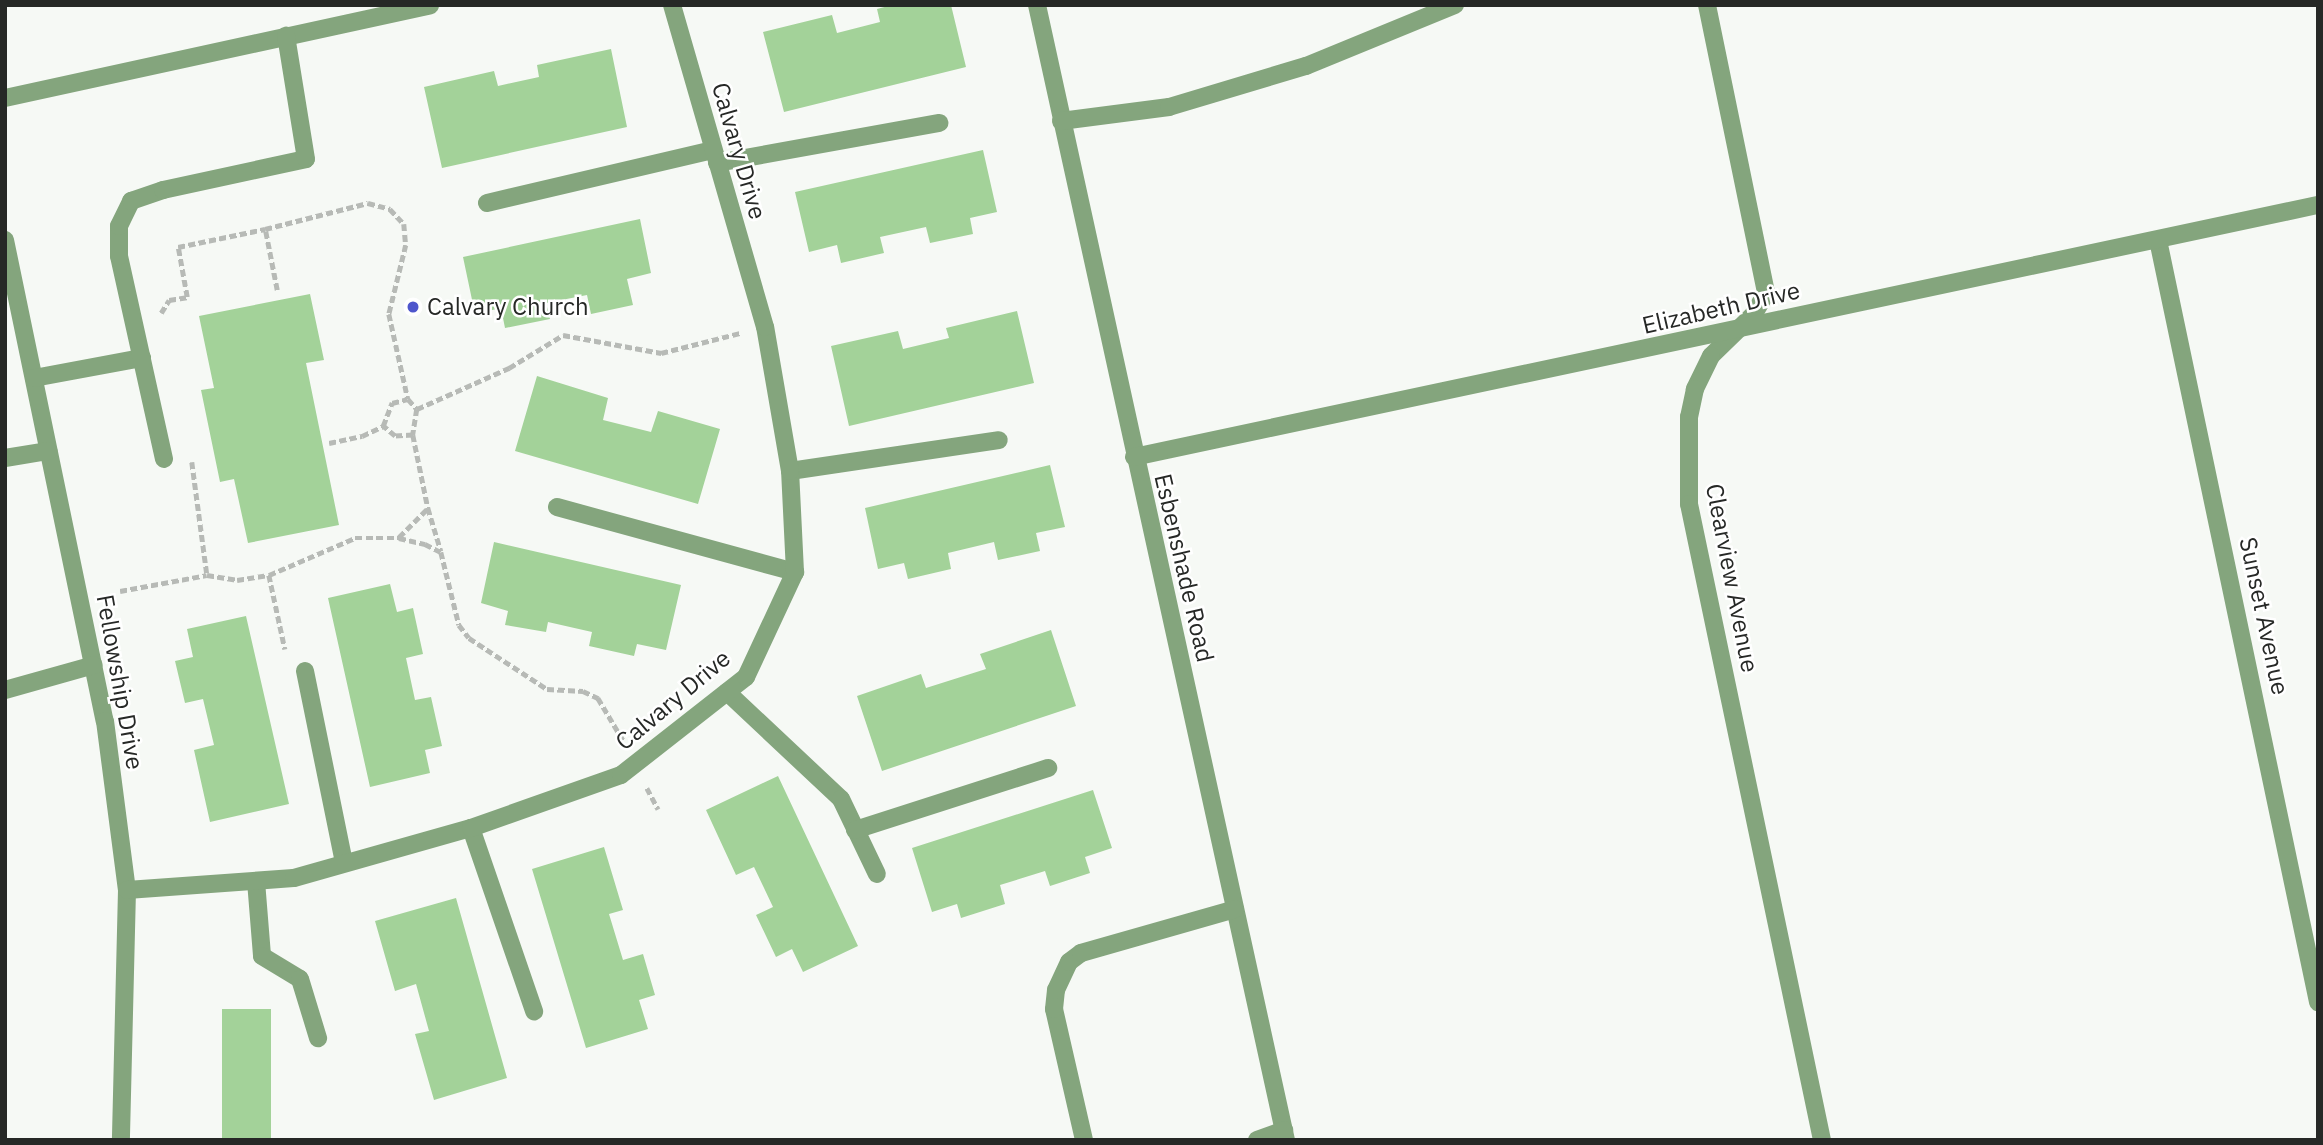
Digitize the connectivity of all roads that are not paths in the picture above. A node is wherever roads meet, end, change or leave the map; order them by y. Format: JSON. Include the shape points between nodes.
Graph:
{"nodes":[{"id":1,"x":430,"y":5,"type":"edge"},
{"id":2,"x":672,"y":5,"type":"edge"},
{"id":3,"x":1037,"y":5,"type":"edge"},
{"id":4,"x":1455,"y":5,"type":"edge"},
{"id":5,"x":1707,"y":5,"type":"edge"},
{"id":6,"x":286,"y":36,"type":"junction"},
{"id":7,"x":5,"y":98,"type":"edge"},
{"id":8,"x":1061,"y":121,"type":"junction"},
{"id":9,"x":939,"y":123,"type":"dead end"},
{"id":10,"x":715,"y":157,"type":"junction"},
{"id":11,"x":487,"y":203,"type":"dead end"},
{"id":12,"x":2318,"y":205,"type":"edge"},
{"id":13,"x":5,"y":240,"type":"edge"},
{"id":14,"x":2158,"y":240,"type":"junction"},
{"id":15,"x":1738,"y":328,"type":"junction"},
{"id":16,"x":142,"y":358,"type":"junction"},
{"id":17,"x":34,"y":378,"type":"junction"},
{"id":18,"x":999,"y":440,"type":"dead end"},
{"id":19,"x":48,"y":451,"type":"junction"},
{"id":20,"x":1134,"y":457,"type":"junction"},
{"id":21,"x":5,"y":458,"type":"edge"},
{"id":22,"x":164,"y":459,"type":"dead end"},
{"id":23,"x":790,"y":471,"type":"junction"},
{"id":24,"x":557,"y":507,"type":"dead end"},
{"id":25,"x":795,"y":572,"type":"junction"},
{"id":26,"x":94,"y":665,"type":"junction"},
{"id":27,"x":305,"y":671,"type":"dead end"},
{"id":28,"x":5,"y":690,"type":"edge"},
{"id":29,"x":727,"y":692,"type":"junction"},
{"id":30,"x":1048,"y":768,"type":"dead end"},
{"id":31,"x":471,"y":828,"type":"junction"},
{"id":32,"x":855,"y":830,"type":"junction"},
{"id":33,"x":345,"y":863,"type":"junction"},
{"id":34,"x":877,"y":874,"type":"dead end"},
{"id":35,"x":256,"y":881,"type":"junction"},
{"id":36,"x":127,"y":890,"type":"junction"},
{"id":37,"x":1235,"y":909,"type":"junction"},
{"id":38,"x":2318,"y":1002,"type":"edge"},
{"id":39,"x":534,"y":1011,"type":"dead end"},
{"id":40,"x":318,"y":1038,"type":"dead end"},
{"id":41,"x":1285,"y":1135,"type":"edge"},
{"id":42,"x":121,"y":1140,"type":"edge"},
{"id":43,"x":1084,"y":1140,"type":"edge"},
{"id":44,"x":1257,"y":1140,"type":"edge"},
{"id":45,"x":1822,"y":1140,"type":"edge"}],
"edges":[{"from":1,"to":6,"type":"street"},
{"from":2,"to":10,"type":"street","name":"Calvary Drive"},
{"from":3,"to":8,"type":"street","name":"Esbenshade Road"},
{"from":4,"to":8,"type":"street","via":[[1306,65],[1168,107]]},
{"from":5,"to":15,"type":"street","name":"Clearview Avenue","via":[[1766,293],[1754,314]]},
{"from":6,"to":7,"type":"street"},
{"from":6,"to":16,"type":"street","via":[[306,159],[131,201],[119,226],[119,256]]},
{"from":8,"to":20,"type":"street","name":"Esbenshade Road"},
{"from":9,"to":10,"type":"street"},
{"from":10,"to":11,"type":"street"},
{"from":10,"to":23,"type":"street","name":"Calvary Drive","via":[[765,327]]},
{"from":12,"to":14,"type":"street","name":"Elizabeth Drive"},
{"from":13,"to":17,"type":"street","name":"Fellowship Drive"},
{"from":14,"to":15,"type":"street","name":"Elizabeth Drive"},
{"from":14,"to":38,"type":"street","name":"Sunset Avenue"},
{"from":15,"to":20,"type":"street","name":"Elizabeth Drive"},
{"from":15,"to":45,"type":"street","name":"Clearview Avenue","via":[[1711,356],[1695,389],[1689,417],[1689,504]]},
{"from":16,"to":17,"type":"street"},
{"from":16,"to":22,"type":"street"},
{"from":17,"to":19,"type":"street","name":"Fellowship Drive"},
{"from":18,"to":23,"type":"street"},
{"from":19,"to":21,"type":"street"},
{"from":19,"to":26,"type":"street","name":"Fellowship Drive"},
{"from":20,"to":37,"type":"street","name":"Esbenshade Road"},
{"from":23,"to":25,"type":"street","name":"Calvary Drive"},
{"from":24,"to":25,"type":"street"},
{"from":25,"to":29,"type":"street","name":"Calvary Drive","via":[[746,677]]},
{"from":26,"to":28,"type":"street"},
{"from":26,"to":36,"type":"street","name":"Fellowship Drive"},
{"from":27,"to":33,"type":"street"},
{"from":29,"to":31,"type":"street","name":"Calvary Drive","via":[[621,775]]},
{"from":29,"to":32,"type":"street","via":[[841,799]]},
{"from":30,"to":32,"type":"street"},
{"from":31,"to":33,"type":"street","name":"Calvary Drive"},
{"from":31,"to":39,"type":"street"},
{"from":32,"to":34,"type":"street"},
{"from":33,"to":35,"type":"street","name":"Calvary Drive","via":[[294,878]]},
{"from":35,"to":36,"type":"street","name":"Calvary Drive"},
{"from":35,"to":40,"type":"street","via":[[262,956],[299,979]]},
{"from":36,"to":42,"type":"street","name":"Fellowship Drive"},
{"from":37,"to":41,"type":"street","name":"Esbenshade Road"},
{"from":37,"to":43,"type":"street","via":[[1081,953],[1069,962],[1056,990],[1054,1009]]},
{"from":41,"to":44,"type":"street"}]}
